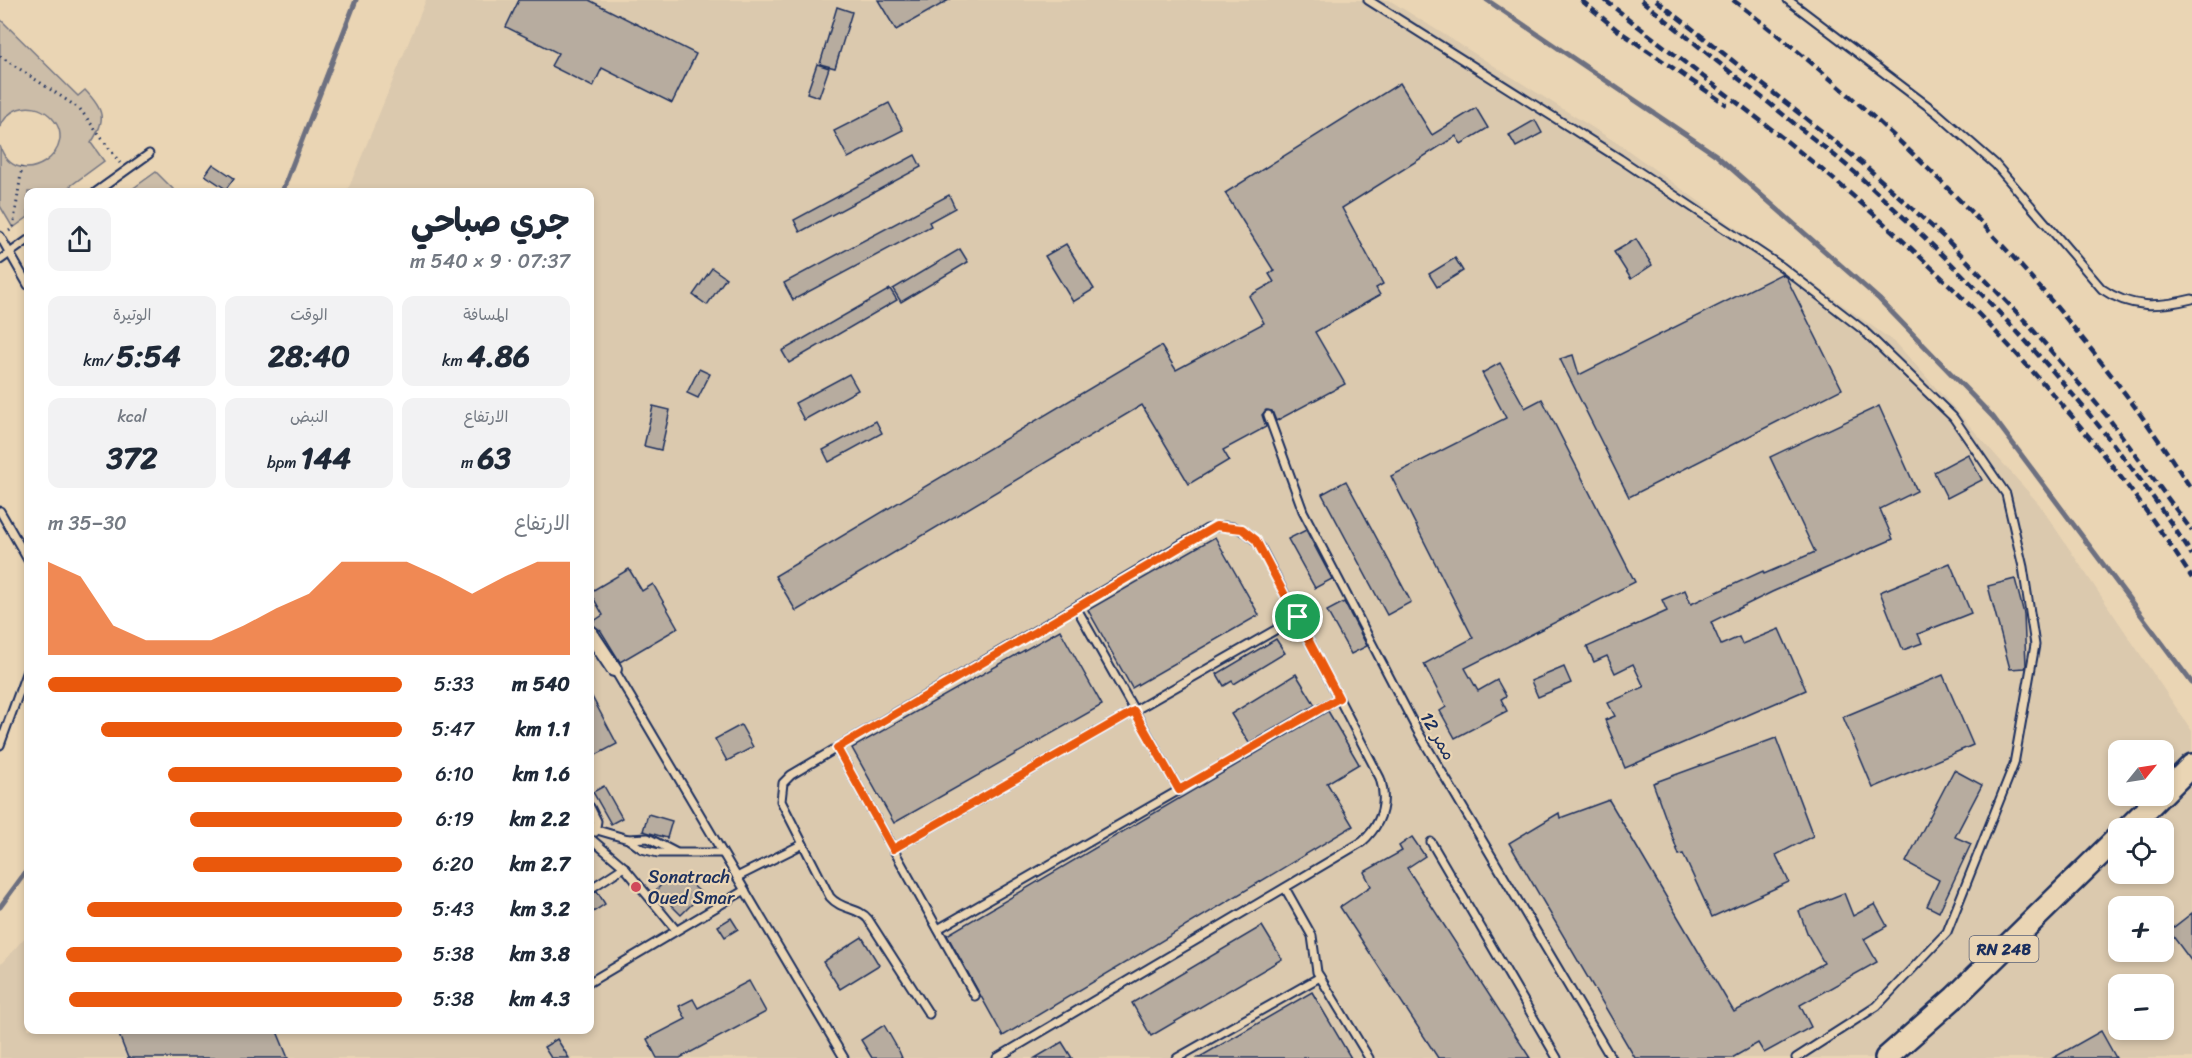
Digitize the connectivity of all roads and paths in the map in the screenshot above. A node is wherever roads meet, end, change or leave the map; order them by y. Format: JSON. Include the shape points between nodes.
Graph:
{"nodes":[{"id":1,"x":1368,"y":0,"type":"edge"},
{"id":2,"x":1788,"y":0,"type":"edge"},
{"id":3,"x":0,"y":57,"type":"edge"},
{"id":4,"x":149,"y":154,"type":"dead end"},
{"id":5,"x":22,"y":167,"type":"dead end"},
{"id":6,"x":126,"y":170,"type":"junction"},
{"id":7,"x":101,"y":188,"type":"edge"},
{"id":8,"x":0,"y":237,"type":"edge"},
{"id":9,"x":24,"y":243,"type":"edge"},
{"id":10,"x":10,"y":254,"type":"junction"},
{"id":11,"x":0,"y":261,"type":"edge"},
{"id":12,"x":24,"y":278,"type":"edge"},
{"id":13,"x":2192,"y":299,"type":"edge"},
{"id":14,"x":1268,"y":415,"type":"dead end"},
{"id":15,"x":0,"y":511,"type":"edge"},
{"id":16,"x":24,"y":553,"type":"edge"},
{"id":17,"x":1076,"y":607,"type":"junction"},
{"id":18,"x":1298,"y":617,"type":"junction"},
{"id":19,"x":594,"y":639,"type":"edge"},
{"id":20,"x":614,"y":669,"type":"joint"},
{"id":21,"x":24,"y":679,"type":"edge"},
{"id":22,"x":1339,"y":698,"type":"junction"},
{"id":23,"x":1134,"y":711,"type":"junction"},
{"id":24,"x":0,"y":746,"type":"edge"},
{"id":25,"x":837,"y":748,"type":"junction"},
{"id":26,"x":2192,"y":765,"type":"edge"},
{"id":27,"x":2174,"y":782,"type":"edge"},
{"id":28,"x":1179,"y":790,"type":"junction"},
{"id":29,"x":2150,"y":806,"type":"edge"},
{"id":30,"x":594,"y":815,"type":"edge"},
{"id":31,"x":2138,"y":818,"type":"edge"},
{"id":32,"x":597,"y":830,"type":"junction"},
{"id":33,"x":594,"y":833,"type":"edge"},
{"id":34,"x":628,"y":838,"type":"junction"},
{"id":35,"x":594,"y":841,"type":"edge"},
{"id":36,"x":1431,"y":842,"type":"dead end"},
{"id":37,"x":803,"y":844,"type":"junction"},
{"id":38,"x":2108,"y":847,"type":"edge"},
{"id":39,"x":893,"y":849,"type":"junction"},
{"id":40,"x":675,"y":852,"type":"junction"},
{"id":41,"x":722,"y":853,"type":"junction"},
{"id":42,"x":624,"y":867,"type":"junction"},
{"id":43,"x":737,"y":877,"type":"junction"},
{"id":44,"x":594,"y":886,"type":"edge"},
{"id":45,"x":1285,"y":888,"type":"junction"},
{"id":46,"x":745,"y":890,"type":"junction"},
{"id":47,"x":938,"y":929,"type":"junction"},
{"id":48,"x":676,"y":930,"type":"junction"},
{"id":49,"x":1320,"y":977,"type":"junction"},
{"id":50,"x":594,"y":980,"type":"edge"},
{"id":51,"x":975,"y":996,"type":"dead end"},
{"id":52,"x":929,"y":1014,"type":"dead end"},
{"id":53,"x":844,"y":1058,"type":"edge"},
{"id":54,"x":997,"y":1058,"type":"edge"},
{"id":55,"x":1177,"y":1058,"type":"edge"},
{"id":56,"x":1369,"y":1058,"type":"edge"},
{"id":57,"x":1557,"y":1058,"type":"edge"},
{"id":58,"x":1611,"y":1058,"type":"edge"},
{"id":59,"x":1796,"y":1058,"type":"edge"},
{"id":60,"x":1886,"y":1058,"type":"edge"}],
"edges":[{"from":1,"to":59,"type":"lane","via":[[1620,159],[1800,280],[1863,329],[1953,417],[2006,494],[2035,645],[2014,764],[1947,932],[1877,1006]]},
{"from":2,"to":13,"type":"lane","via":[[1937,113],[1995,164],[2102,289],[2118,299],[2140,305]]},
{"from":3,"to":6,"type":"path","via":[[80,109]]},
{"from":4,"to":6,"type":"lane"},
{"from":5,"to":8,"type":"path","via":[[13,228]]},
{"from":6,"to":7,"type":"lane"},
{"from":8,"to":10,"type":"lane"},
{"from":9,"to":10,"type":"lane"},
{"from":10,"to":11,"type":"lane"},
{"from":10,"to":12,"type":"lane"},
{"from":14,"to":58,"type":"lane","name":"ممر 12","via":[[1303,512],[1417,730]]},
{"from":15,"to":16,"type":"lane"},
{"from":17,"to":18,"type":"lane","via":[[1207,529],[1225,526],[1242,529],[1256,540]]},
{"from":17,"to":23,"type":"lane"},
{"from":17,"to":25,"type":"lane"},
{"from":18,"to":22,"type":"lane"},
{"from":18,"to":23,"type":"lane"},
{"from":19,"to":20,"type":"street"},
{"from":20,"to":41,"type":"lane"},
{"from":21,"to":24,"type":"lane"},
{"from":22,"to":28,"type":"lane"},
{"from":22,"to":45,"type":"lane","via":[[1380,778],[1383,808],[1376,827],[1362,842]]},
{"from":23,"to":28,"type":"lane"},
{"from":23,"to":39,"type":"lane"},
{"from":25,"to":37,"type":"lane","via":[[786,778],[780,789],[781,801]]},
{"from":25,"to":39,"type":"lane"},
{"from":26,"to":27,"type":"main road"},
{"from":28,"to":47,"type":"lane"},
{"from":29,"to":31,"type":"main road"},
{"from":30,"to":32,"type":"lane"},
{"from":32,"to":33,"type":"lane"},
{"from":32,"to":34,"type":"lane"},
{"from":34,"to":40,"type":"lane","via":[[658,840]]},
{"from":34,"to":40,"type":"lane","via":[[650,852]]},
{"from":35,"to":42,"type":"lane"},
{"from":36,"to":57,"type":"lane"},
{"from":37,"to":43,"type":"lane"},
{"from":37,"to":52,"type":"lane","via":[[830,897],[868,919]]},
{"from":38,"to":60,"type":"main road","number":"RN 24B","via":[[1955,997]]},
{"from":39,"to":47,"type":"lane"},
{"from":40,"to":41,"type":"lane"},
{"from":41,"to":43,"type":"lane"},
{"from":42,"to":44,"type":"lane"},
{"from":42,"to":48,"type":"lane"},
{"from":43,"to":46,"type":"lane"},
{"from":45,"to":49,"type":"lane","via":[[1312,936]]},
{"from":45,"to":54,"type":"lane"},
{"from":46,"to":48,"type":"lane"},
{"from":46,"to":53,"type":"lane"},
{"from":47,"to":51,"type":"lane"},
{"from":48,"to":50,"type":"lane"},
{"from":49,"to":55,"type":"lane"},
{"from":49,"to":56,"type":"lane"}]}
